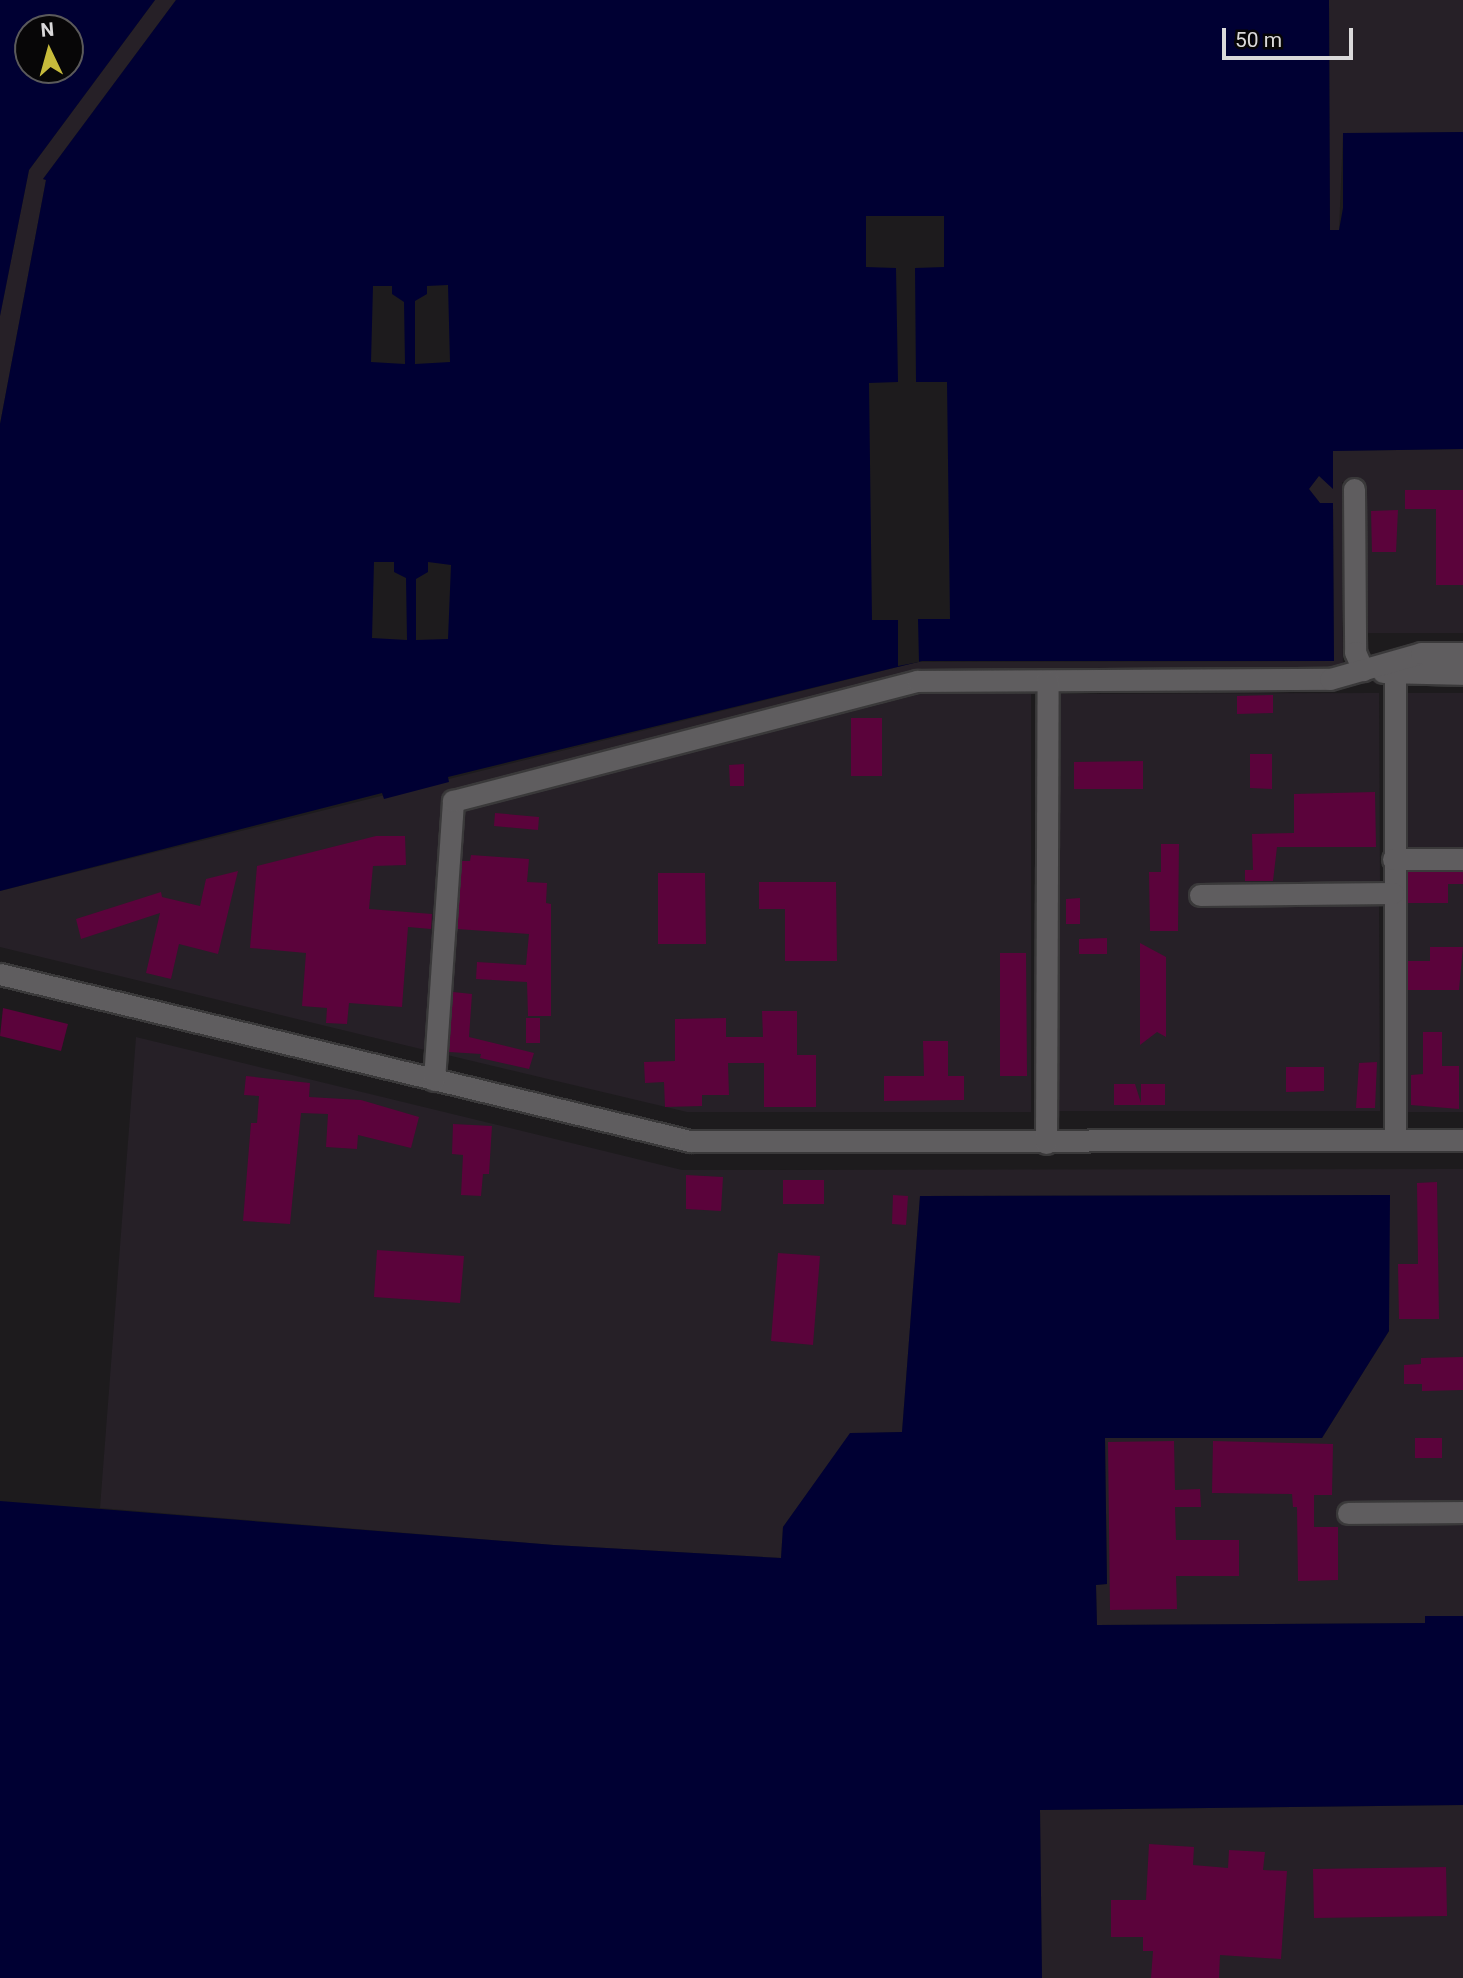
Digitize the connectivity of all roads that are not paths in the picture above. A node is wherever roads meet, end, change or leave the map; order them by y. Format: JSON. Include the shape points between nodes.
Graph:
{"nodes":[{"id":1,"x":1354,"y":489,"type":"dead end"},
{"id":2,"x":1463,"y":653,"type":"edge"},
{"id":3,"x":1363,"y":670,"type":"junction"},
{"id":4,"x":1395,"y":674,"type":"junction"},
{"id":5,"x":1463,"y":674,"type":"edge"},
{"id":6,"x":1048,"y":681,"type":"junction"},
{"id":7,"x":1394,"y":859,"type":"junction"},
{"id":8,"x":1463,"y":859,"type":"edge"},
{"id":9,"x":1393,"y":893,"type":"junction"},
{"id":10,"x":1200,"y":895,"type":"dead end"},
{"id":11,"x":0,"y":974,"type":"edge"},
{"id":12,"x":434,"y":1080,"type":"junction"},
{"id":13,"x":1395,"y":1140,"type":"junction"},
{"id":14,"x":1463,"y":1140,"type":"edge"},
{"id":15,"x":1046,"y":1143,"type":"junction"},
{"id":16,"x":1348,"y":1513,"type":"dead end"},
{"id":17,"x":1463,"y":1513,"type":"edge"}],
"edges":[{"from":1,"to":3,"type":"street","via":[[1355,652]]},
{"from":2,"to":3,"type":"street","via":[[1421,653]]},
{"from":3,"to":4,"type":"street"},
{"from":3,"to":6,"type":"street","via":[[1330,680]]},
{"from":4,"to":5,"type":"street"},
{"from":4,"to":7,"type":"street"},
{"from":6,"to":12,"type":"street","via":[[917,681],[453,801]]},
{"from":6,"to":15,"type":"street"},
{"from":7,"to":8,"type":"street"},
{"from":7,"to":9,"type":"street"},
{"from":9,"to":10,"type":"street"},
{"from":9,"to":13,"type":"street"},
{"from":11,"to":12,"type":"street"},
{"from":12,"to":15,"type":"street","via":[[690,1142]]},
{"from":13,"to":14,"type":"street"},
{"from":13,"to":15,"type":"street"},
{"from":16,"to":17,"type":"street"}]}
